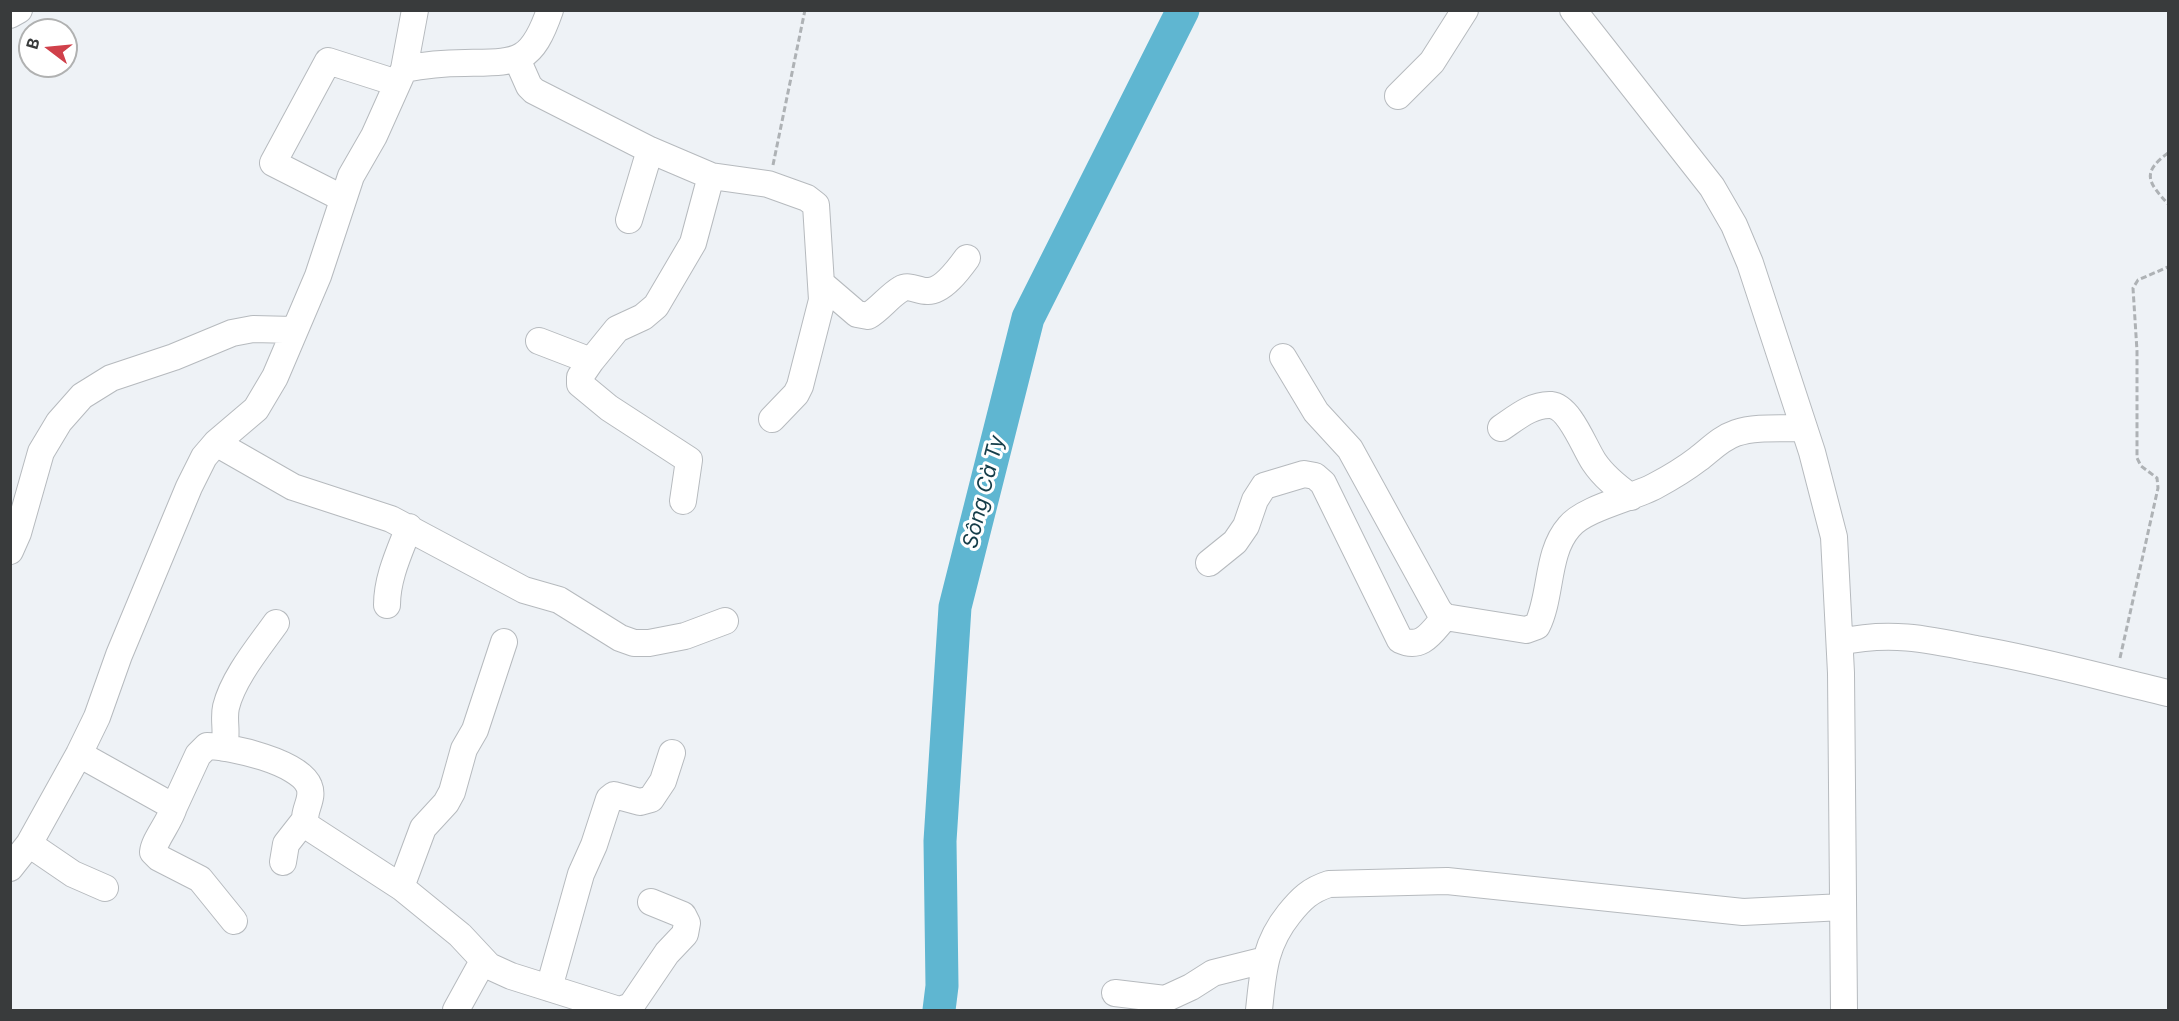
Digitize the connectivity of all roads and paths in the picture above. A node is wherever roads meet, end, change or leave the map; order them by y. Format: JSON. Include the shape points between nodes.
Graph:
{"nodes":[{"id":1,"x":19,"y":10,"type":"edge"},
{"id":2,"x":415,"y":10,"type":"edge"},
{"id":3,"x":550,"y":10,"type":"edge"},
{"id":4,"x":805,"y":10,"type":"edge"},
{"id":5,"x":1465,"y":10,"type":"edge"},
{"id":6,"x":1573,"y":10,"type":"edge"},
{"id":7,"x":10,"y":15,"type":"edge"},
{"id":8,"x":517,"y":59,"type":"junction"},
{"id":9,"x":401,"y":76,"type":"junction"},
{"id":10,"x":1398,"y":96,"type":"dead end"},
{"id":11,"x":650,"y":150,"type":"junction"},
{"id":12,"x":2169,"y":153,"type":"edge"},
{"id":13,"x":711,"y":176,"type":"junction"},
{"id":14,"x":768,"y":184,"type":"junction"},
{"id":15,"x":342,"y":198,"type":"junction"},
{"id":16,"x":2169,"y":204,"type":"edge"},
{"id":17,"x":629,"y":220,"type":"dead end"},
{"id":18,"x":967,"y":258,"type":"dead end"},
{"id":19,"x":2169,"y":267,"type":"edge"},
{"id":20,"x":822,"y":284,"type":"junction"},
{"id":21,"x":294,"y":330,"type":"junction"},
{"id":22,"x":539,"y":341,"type":"dead end"},
{"id":23,"x":1283,"y":357,"type":"dead end"},
{"id":24,"x":591,"y":361,"type":"junction"},
{"id":25,"x":772,"y":419,"type":"dead end"},
{"id":26,"x":1501,"y":428,"type":"dead end"},
{"id":27,"x":1804,"y":428,"type":"junction"},
{"id":28,"x":216,"y":443,"type":"junction"},
{"id":29,"x":22,"y":473,"type":"edge"},
{"id":30,"x":1631,"y":497,"type":"junction"},
{"id":31,"x":683,"y":501,"type":"dead end"},
{"id":32,"x":409,"y":527,"type":"junction"},
{"id":33,"x":10,"y":551,"type":"edge"},
{"id":34,"x":1209,"y":563,"type":"dead end"},
{"id":35,"x":387,"y":605,"type":"dead end"},
{"id":36,"x":1445,"y":617,"type":"junction"},
{"id":37,"x":725,"y":621,"type":"dead end"},
{"id":38,"x":276,"y":623,"type":"dead end"},
{"id":39,"x":504,"y":642,"type":"dead end"},
{"id":40,"x":1840,"y":642,"type":"junction"},
{"id":41,"x":2116,"y":681,"type":"junction"},
{"id":42,"x":2169,"y":693,"type":"edge"},
{"id":43,"x":224,"y":748,"type":"junction"},
{"id":44,"x":672,"y":753,"type":"dead end"},
{"id":45,"x":80,"y":754,"type":"junction"},
{"id":46,"x":174,"y":807,"type":"junction"},
{"id":47,"x":304,"y":821,"type":"junction"},
{"id":48,"x":29,"y":844,"type":"junction"},
{"id":49,"x":283,"y":862,"type":"dead end"},
{"id":50,"x":10,"y":868,"type":"edge"},
{"id":51,"x":401,"y":887,"type":"junction"},
{"id":52,"x":105,"y":888,"type":"dead end"},
{"id":53,"x":651,"y":902,"type":"dead end"},
{"id":54,"x":1843,"y":907,"type":"junction"},
{"id":55,"x":234,"y":921,"type":"dead end"},
{"id":56,"x":1265,"y":960,"type":"junction"},
{"id":57,"x":483,"y":961,"type":"junction"},
{"id":58,"x":549,"y":988,"type":"junction"},
{"id":59,"x":1115,"y":993,"type":"dead end"},
{"id":60,"x":622,"y":1010,"type":"edge"},
{"id":61,"x":456,"y":1011,"type":"edge"},
{"id":62,"x":1258,"y":1011,"type":"edge"},
{"id":63,"x":1844,"y":1011,"type":"edge"}],
"edges":[{"from":1,"to":7,"type":"street"},
{"from":2,"to":9,"type":"street"},
{"from":3,"to":8,"type":"street","via":[[538,38]]},
{"from":4,"to":14,"type":"path"},
{"from":5,"to":10,"type":"street","via":[[1432,62]]},
{"from":6,"to":27,"type":"street","via":[[1712,187],[1729,216],[1750,263]]},
{"from":8,"to":9,"type":"street","via":[[462,63]]},
{"from":8,"to":11,"type":"street","via":[[534,91]]},
{"from":9,"to":15,"type":"street"},
{"from":9,"to":15,"type":"street","via":[[328,61],[273,163]]},
{"from":11,"to":13,"type":"street"},
{"from":11,"to":17,"type":"street"},
{"from":12,"to":16,"type":"path","via":[[2150,172],[2154,188]]},
{"from":13,"to":14,"type":"street"},
{"from":13,"to":24,"type":"street","via":[[693,243],[656,306],[617,329]]},
{"from":14,"to":20,"type":"street","via":[[816,205]]},
{"from":15,"to":21,"type":"street","via":[[318,276]]},
{"from":18,"to":20,"type":"street","via":[[939,288],[926,291],[905,287],[868,316],[857,314]]},
{"from":19,"to":41,"type":"path","via":[[2138,280],[2133,288],[2137,458],[2157,478],[2158,488]]},
{"from":20,"to":25,"type":"street","via":[[822,300],[800,386]]},
{"from":21,"to":28,"type":"street","via":[[261,403]]},
{"from":21,"to":29,"type":"street","via":[[232,333],[99,384],[71,406]]},
{"from":22,"to":24,"type":"street"},
{"from":23,"to":36,"type":"street","via":[[1316,412],[1350,449]]},
{"from":24,"to":31,"type":"street","via":[[580,377],[580,384],[636,427],[689,460]]},
{"from":26,"to":30,"type":"street","via":[[1527,410],[1558,407],[1595,464]]},
{"from":27,"to":30,"type":"street","via":[[1734,434],[1676,474]]},
{"from":27,"to":40,"type":"street","via":[[1834,537]]},
{"from":28,"to":32,"type":"street","via":[[293,487]]},
{"from":28,"to":45,"type":"street","via":[[189,487]]},
{"from":29,"to":33,"type":"street","via":[[18,533]]},
{"from":30,"to":36,"type":"street","via":[[1582,516],[1570,526],[1562,537],[1541,617],[1533,629]]},
{"from":32,"to":35,"type":"street","via":[[389,581]]},
{"from":32,"to":37,"type":"street","via":[[524,590],[559,600],[634,643],[685,636]]},
{"from":34,"to":36,"type":"street","via":[[1235,542],[1264,486],[1304,474],[1315,476],[1323,483],[1400,640],[1410,645],[1422,642]]},
{"from":38,"to":43,"type":"street","via":[[227,702]]},
{"from":39,"to":51,"type":"street","via":[[452,792],[423,828]]},
{"from":40,"to":41,"type":"street","via":[[1863,637],[1924,638]]},
{"from":40,"to":54,"type":"street"},
{"from":41,"to":42,"type":"street"},
{"from":43,"to":46,"type":"street","via":[[207,746],[203,750]]},
{"from":43,"to":47,"type":"street","via":[[260,755],[303,777],[310,796]]},
{"from":44,"to":58,"type":"street","via":[[663,781],[651,799],[639,802],[614,795],[609,799],[581,874]]},
{"from":45,"to":46,"type":"street"},
{"from":45,"to":48,"type":"street"},
{"from":46,"to":55,"type":"street","via":[[153,852],[200,879]]},
{"from":47,"to":49,"type":"street","via":[[286,844]]},
{"from":47,"to":51,"type":"street"},
{"from":48,"to":50,"type":"street"},
{"from":48,"to":52,"type":"street","via":[[73,873]]},
{"from":51,"to":57,"type":"street","via":[[460,935]]},
{"from":53,"to":60,"type":"street","via":[[683,915],[687,928],[631,1006]]},
{"from":54,"to":56,"type":"street","via":[[1743,912],[1447,881],[1329,884],[1301,898],[1273,936]]},
{"from":54,"to":63,"type":"street"},
{"from":56,"to":59,"type":"street","via":[[1214,973],[1165,999]]},
{"from":56,"to":62,"type":"street"},
{"from":57,"to":58,"type":"street","via":[[511,976]]},
{"from":57,"to":61,"type":"street"},
{"from":58,"to":60,"type":"street"}]}
